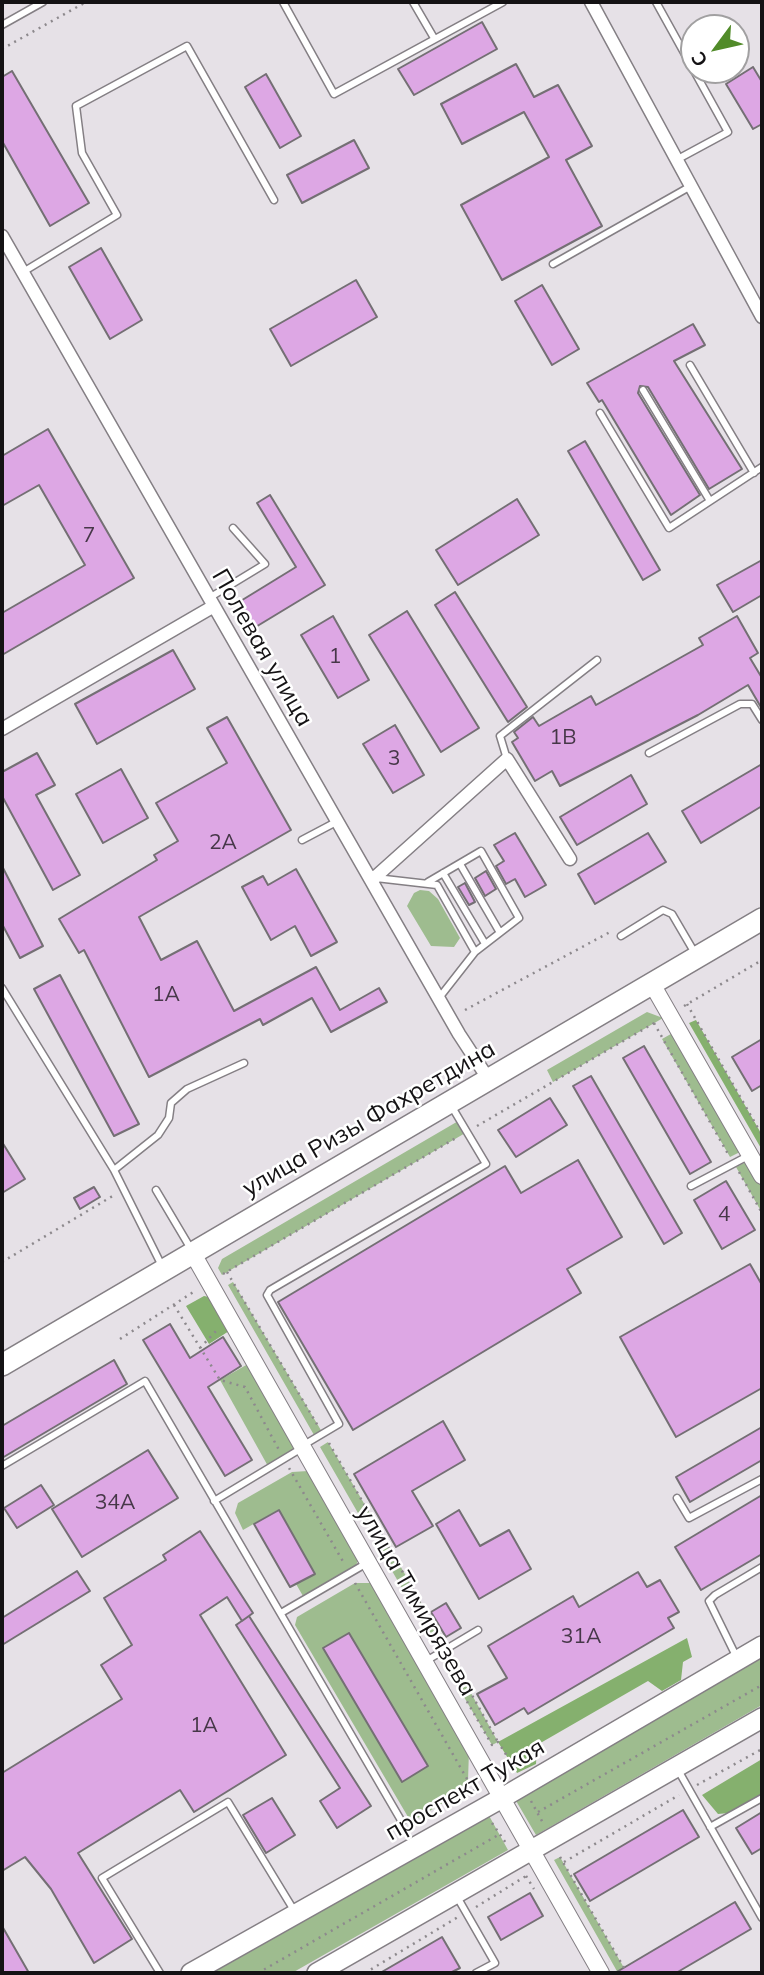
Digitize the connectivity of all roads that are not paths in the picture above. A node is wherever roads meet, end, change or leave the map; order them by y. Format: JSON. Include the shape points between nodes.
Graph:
{"nodes":[{"id":1,"x":43,"y":2,"type":"edge"},
{"id":2,"x":283,"y":2,"type":"edge"},
{"id":3,"x":414,"y":2,"type":"edge"},
{"id":4,"x":503,"y":2,"type":"edge"},
{"id":5,"x":591,"y":2,"type":"edge"},
{"id":6,"x":656,"y":2,"type":"edge"},
{"id":7,"x":2,"y":25,"type":"edge"},
{"id":8,"x":434,"y":38,"type":"junction"},
{"id":9,"x":678,"y":159,"type":"junction"},
{"id":10,"x":692,"y":185,"type":"junction"},
{"id":11,"x":274,"y":200,"type":"dead end"},
{"id":12,"x":2,"y":236,"type":"edge"},
{"id":13,"x":553,"y":264,"type":"dead end"},
{"id":14,"x":23,"y":272,"type":"junction"},
{"id":15,"x":762,"y":317,"type":"edge"},
{"id":16,"x":690,"y":365,"type":"dead end"},
{"id":17,"x":643,"y":390,"type":"dead end"},
{"id":18,"x":600,"y":413,"type":"dead end"},
{"id":19,"x":762,"y":467,"type":"edge"},
{"id":20,"x":754,"y":473,"type":"junction"},
{"id":21,"x":710,"y":501,"type":"junction"},
{"id":22,"x":233,"y":528,"type":"dead end"},
{"id":23,"x":212,"y":602,"type":"junction"},
{"id":24,"x":597,"y":660,"type":"dead end"},
{"id":25,"x":762,"y":720,"type":"edge"},
{"id":26,"x":2,"y":729,"type":"edge"},
{"id":27,"x":649,"y":753,"type":"dead end"},
{"id":28,"x":507,"y":759,"type":"junction"},
{"id":29,"x":338,"y":821,"type":"junction"},
{"id":30,"x":303,"y":840,"type":"dead end"},
{"id":31,"x":570,"y":859,"type":"dead end"},
{"id":32,"x":460,"y":864,"type":"junction"},
{"id":33,"x":443,"y":873,"type":"junction"},
{"id":34,"x":374,"y":879,"type":"junction"},
{"id":35,"x":426,"y":883,"type":"junction"},
{"id":36,"x":762,"y":919,"type":"edge"},
{"id":37,"x":499,"y":930,"type":"junction"},
{"id":38,"x":621,"y":936,"type":"road end"},
{"id":39,"x":484,"y":942,"type":"junction"},
{"id":40,"x":475,"y":952,"type":"junction"},
{"id":41,"x":698,"y":957,"type":"junction"},
{"id":42,"x":652,"y":984,"type":"junction"},
{"id":43,"x":2,"y":988,"type":"edge"},
{"id":44,"x":439,"y":998,"type":"junction"},
{"id":45,"x":244,"y":1063,"type":"dead end"},
{"id":46,"x":489,"y":1080,"type":"junction"},
{"id":47,"x":449,"y":1102,"type":"junction"},
{"id":48,"x":750,"y":1155,"type":"junction"},
{"id":49,"x":114,"y":1170,"type":"junction"},
{"id":50,"x":762,"y":1176,"type":"edge"},
{"id":51,"x":691,"y":1186,"type":"dead end"},
{"id":52,"x":156,"y":1190,"type":"dead end"},
{"id":53,"x":192,"y":1252,"type":"junction"},
{"id":54,"x":164,"y":1269,"type":"junction"},
{"id":55,"x":2,"y":1364,"type":"edge"},
{"id":56,"x":302,"y":1447,"type":"junction"},
{"id":57,"x":2,"y":1466,"type":"edge"},
{"id":58,"x":762,"y":1479,"type":"edge"},
{"id":59,"x":677,"y":1498,"type":"dead end"},
{"id":60,"x":214,"y":1500,"type":"junction"},
{"id":61,"x":368,"y":1562,"type":"junction"},
{"id":62,"x":762,"y":1567,"type":"edge"},
{"id":63,"x":281,"y":1613,"type":"junction"},
{"id":64,"x":478,"y":1630,"type":"dead end"},
{"id":65,"x":762,"y":1646,"type":"edge"},
{"id":66,"x":738,"y":1660,"type":"junction"},
{"id":67,"x":425,"y":1662,"type":"junction"},
{"id":68,"x":762,"y":1718,"type":"edge"},
{"id":69,"x":676,"y":1767,"type":"junction"},
{"id":70,"x":502,"y":1798,"type":"junction"},
{"id":71,"x":762,"y":1798,"type":"edge"},
{"id":72,"x":402,"y":1822,"type":"dead end"},
{"id":73,"x":710,"y":1827,"type":"junction"},
{"id":74,"x":522,"y":1851,"type":"junction"},
{"id":75,"x":455,"y":1894,"type":"junction"},
{"id":76,"x":296,"y":1914,"type":"junction"},
{"id":77,"x":762,"y":1918,"type":"edge"},
{"id":78,"x":160,"y":1973,"type":"edge"},
{"id":79,"x":191,"y":1973,"type":"edge"},
{"id":80,"x":317,"y":1973,"type":"edge"},
{"id":81,"x":476,"y":1973,"type":"edge"},
{"id":82,"x":601,"y":1973,"type":"edge"}],
"edges":[{"from":1,"to":7,"type":"lane"},
{"from":2,"to":8,"type":"lane","via":[[334,94]]},
{"from":3,"to":8,"type":"lane"},
{"from":4,"to":8,"type":"lane"},
{"from":5,"to":9,"type":"street"},
{"from":6,"to":9,"type":"lane","via":[[728,132]]},
{"from":9,"to":10,"type":"street"},
{"from":10,"to":13,"type":"lane"},
{"from":10,"to":15,"type":"street"},
{"from":11,"to":14,"type":"lane","via":[[187,46],[76,106],[82,153],[117,215]]},
{"from":12,"to":14,"type":"street","name":"Полевая улица"},
{"from":14,"to":23,"type":"street","name":"Полевая улица"},
{"from":16,"to":20,"type":"lane"},
{"from":17,"to":21,"type":"lane"},
{"from":18,"to":21,"type":"lane","via":[[669,528]]},
{"from":19,"to":20,"type":"lane"},
{"from":20,"to":21,"type":"lane"},
{"from":22,"to":23,"type":"lane","via":[[265,564]]},
{"from":23,"to":26,"type":"street"},
{"from":23,"to":29,"type":"street","name":"Полевая улица"},
{"from":24,"to":28,"type":"lane","via":[[500,736]]},
{"from":25,"to":27,"type":"lane","via":[[752,704],[740,704]]},
{"from":28,"to":31,"type":"street"},
{"from":28,"to":34,"type":"street"},
{"from":29,"to":30,"type":"lane"},
{"from":29,"to":34,"type":"street","name":"Полевая улица"},
{"from":32,"to":33,"type":"lane"},
{"from":32,"to":37,"type":"lane"},
{"from":32,"to":37,"type":"lane","via":[[481,851],[519,918]]},
{"from":33,"to":35,"type":"lane"},
{"from":33,"to":39,"type":"lane"},
{"from":34,"to":35,"type":"lane"},
{"from":34,"to":44,"type":"street","name":"Полевая улица"},
{"from":35,"to":40,"type":"lane","via":[[436,885]]},
{"from":36,"to":41,"type":"main road","name":"улица Ризы Фахретдина"},
{"from":37,"to":39,"type":"lane"},
{"from":38,"to":41,"type":"lane","via":[[663,910],[672,914]]},
{"from":39,"to":40,"type":"lane"},
{"from":40,"to":44,"type":"lane"},
{"from":41,"to":42,"type":"main road","name":"улица Ризы Фахретдина"},
{"from":42,"to":46,"type":"main road","name":"улица Ризы Фахретдина"},
{"from":42,"to":48,"type":"street"},
{"from":43,"to":49,"type":"lane"},
{"from":44,"to":46,"type":"street","name":"Полевая улица"},
{"from":45,"to":49,"type":"lane","via":[[187,1089],[171,1103],[169,1118],[158,1135]]},
{"from":46,"to":47,"type":"main road","name":"улица Ризы Фахретдина"},
{"from":47,"to":53,"type":"main road","name":"улица Ризы Фахретдина"},
{"from":47,"to":56,"type":"lane","via":[[486,1164],[267,1295],[340,1424]]},
{"from":48,"to":50,"type":"street"},
{"from":48,"to":51,"type":"lane"},
{"from":49,"to":54,"type":"lane"},
{"from":52,"to":53,"type":"lane"},
{"from":53,"to":54,"type":"main road","name":"улица Ризы Фахретдина"},
{"from":53,"to":56,"type":"street","name":"улица Тимирязева"},
{"from":54,"to":55,"type":"main road","name":"улица Ризы Фахретдина"},
{"from":56,"to":60,"type":"lane"},
{"from":56,"to":61,"type":"street","name":"улица Тимирязева"},
{"from":57,"to":60,"type":"lane","via":[[145,1381]]},
{"from":58,"to":59,"type":"lane","via":[[689,1518]]},
{"from":60,"to":63,"type":"lane"},
{"from":61,"to":63,"type":"lane"},
{"from":61,"to":67,"type":"street","name":"улица Тимирязева"},
{"from":62,"to":66,"type":"lane","via":[[709,1601]]},
{"from":63,"to":72,"type":"lane"},
{"from":64,"to":67,"type":"lane"},
{"from":65,"to":66,"type":"main road","name":"проспект Тукая"},
{"from":66,"to":70,"type":"main road","name":"проспект Тукая"},
{"from":67,"to":70,"type":"street","name":"улица Тимирязева"},
{"from":68,"to":69,"type":"main road"},
{"from":69,"to":73,"type":"lane"},
{"from":69,"to":74,"type":"main road"},
{"from":70,"to":74,"type":"street","name":"улица Тимирязева"},
{"from":70,"to":76,"type":"main road","name":"проспект Тукая"},
{"from":71,"to":73,"type":"lane"},
{"from":73,"to":77,"type":"lane"},
{"from":74,"to":75,"type":"main road"},
{"from":74,"to":82,"type":"street","name":"улица Тимирязева"},
{"from":75,"to":80,"type":"main road"},
{"from":75,"to":81,"type":"lane","via":[[495,1962]]},
{"from":76,"to":78,"type":"lane","via":[[228,1802],[103,1878]]},
{"from":76,"to":79,"type":"main road","name":"проспект Тукая"}]}
